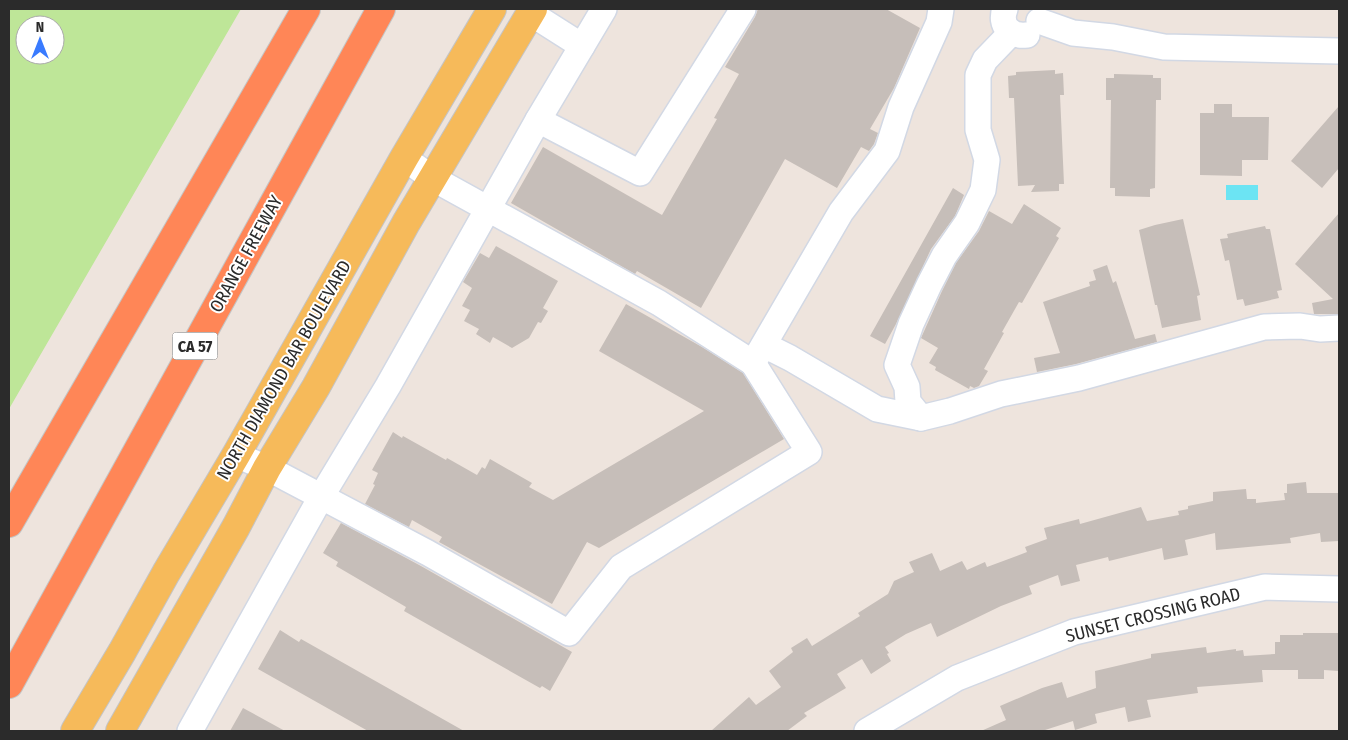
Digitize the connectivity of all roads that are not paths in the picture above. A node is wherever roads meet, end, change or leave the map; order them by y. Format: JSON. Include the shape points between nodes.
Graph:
{"nodes":[{"id":1,"x":306,"y":9,"type":"edge"},
{"id":2,"x":381,"y":9,"type":"edge"},
{"id":3,"x":492,"y":9,"type":"edge"},
{"id":4,"x":604,"y":9,"type":"edge"},
{"id":5,"x":743,"y":9,"type":"edge"},
{"id":6,"x":941,"y":9,"type":"edge"},
{"id":7,"x":1005,"y":9,"type":"edge"},
{"id":8,"x":531,"y":11,"type":"edge"},
{"id":9,"x":1038,"y":15,"type":"edge"},
{"id":10,"x":1012,"y":33,"type":"junction"},
{"id":11,"x":582,"y":46,"type":"junction"},
{"id":12,"x":1339,"y":51,"type":"edge"},
{"id":13,"x":538,"y":120,"type":"junction"},
{"id":14,"x":404,"y":158,"type":"junction"},
{"id":15,"x":432,"y":178,"type":"junction"},
{"id":16,"x":487,"y":210,"type":"junction"},
{"id":17,"x":1339,"y":328,"type":"edge"},
{"id":18,"x":758,"y":354,"type":"junction"},
{"id":19,"x":922,"y":418,"type":"junction"},
{"id":20,"x":236,"y":455,"type":"junction"},
{"id":21,"x":267,"y":468,"type":"junction"},
{"id":22,"x":321,"y":497,"type":"junction"},
{"id":23,"x":9,"y":523,"type":"edge"},
{"id":24,"x":1339,"y":589,"type":"edge"},
{"id":25,"x":9,"y":684,"type":"edge"},
{"id":26,"x":75,"y":731,"type":"edge"},
{"id":27,"x":120,"y":731,"type":"edge"},
{"id":28,"x":190,"y":731,"type":"edge"},
{"id":29,"x":867,"y":731,"type":"edge"}],
"edges":[{"from":1,"to":23,"type":"highway"},
{"from":2,"to":25,"type":"highway","name":"ORANGE FREEWAY","number":"CA 57"},
{"from":3,"to":14,"type":"main road","name":"NORTH DIAMOND BAR BOULEVARD"},
{"from":4,"to":11,"type":"street"},
{"from":5,"to":13,"type":"street","via":[[640,173]]},
{"from":6,"to":18,"type":"street","via":[[939,22],[901,107],[887,151],[841,212]]},
{"from":7,"to":10,"type":"street","via":[[1003,22]]},
{"from":8,"to":11,"type":"street"},
{"from":8,"to":15,"type":"main road","name":"NORTH DIAMOND BAR BOULEVARD"},
{"from":9,"to":10,"type":"street","via":[[1037,27],[1032,33],[1018,36]]},
{"from":9,"to":12,"type":"street","via":[[1073,33],[1164,46]]},
{"from":10,"to":19,"type":"street","via":[[985,60],[978,75],[978,130],[987,160],[983,190],[929,285],[911,324],[898,366],[907,387],[908,402]]},
{"from":11,"to":13,"type":"street"},
{"from":13,"to":16,"type":"street"},
{"from":14,"to":15,"type":"street"},
{"from":14,"to":20,"type":"main road","name":"NORTH DIAMOND BAR BOULEVARD"},
{"from":15,"to":16,"type":"street"},
{"from":15,"to":21,"type":"main road","name":"NORTH DIAMOND BAR BOULEVARD"},
{"from":16,"to":18,"type":"street"},
{"from":16,"to":22,"type":"street"},
{"from":17,"to":19,"type":"street","via":[[1264,327],[1079,378],[1001,394]]},
{"from":18,"to":19,"type":"street","via":[[790,358],[877,410]]},
{"from":18,"to":22,"type":"street","via":[[810,452],[621,567],[569,633]]},
{"from":20,"to":21,"type":"street"},
{"from":20,"to":26,"type":"main road","name":"NORTH DIAMOND BAR BOULEVARD"},
{"from":21,"to":22,"type":"street"},
{"from":21,"to":27,"type":"main road","name":"NORTH DIAMOND BAR BOULEVARD"},
{"from":22,"to":28,"type":"street"},
{"from":24,"to":29,"type":"street","name":"SUNSET CROSSING ROAD","via":[[1265,587],[1074,632],[957,678]]}]}
